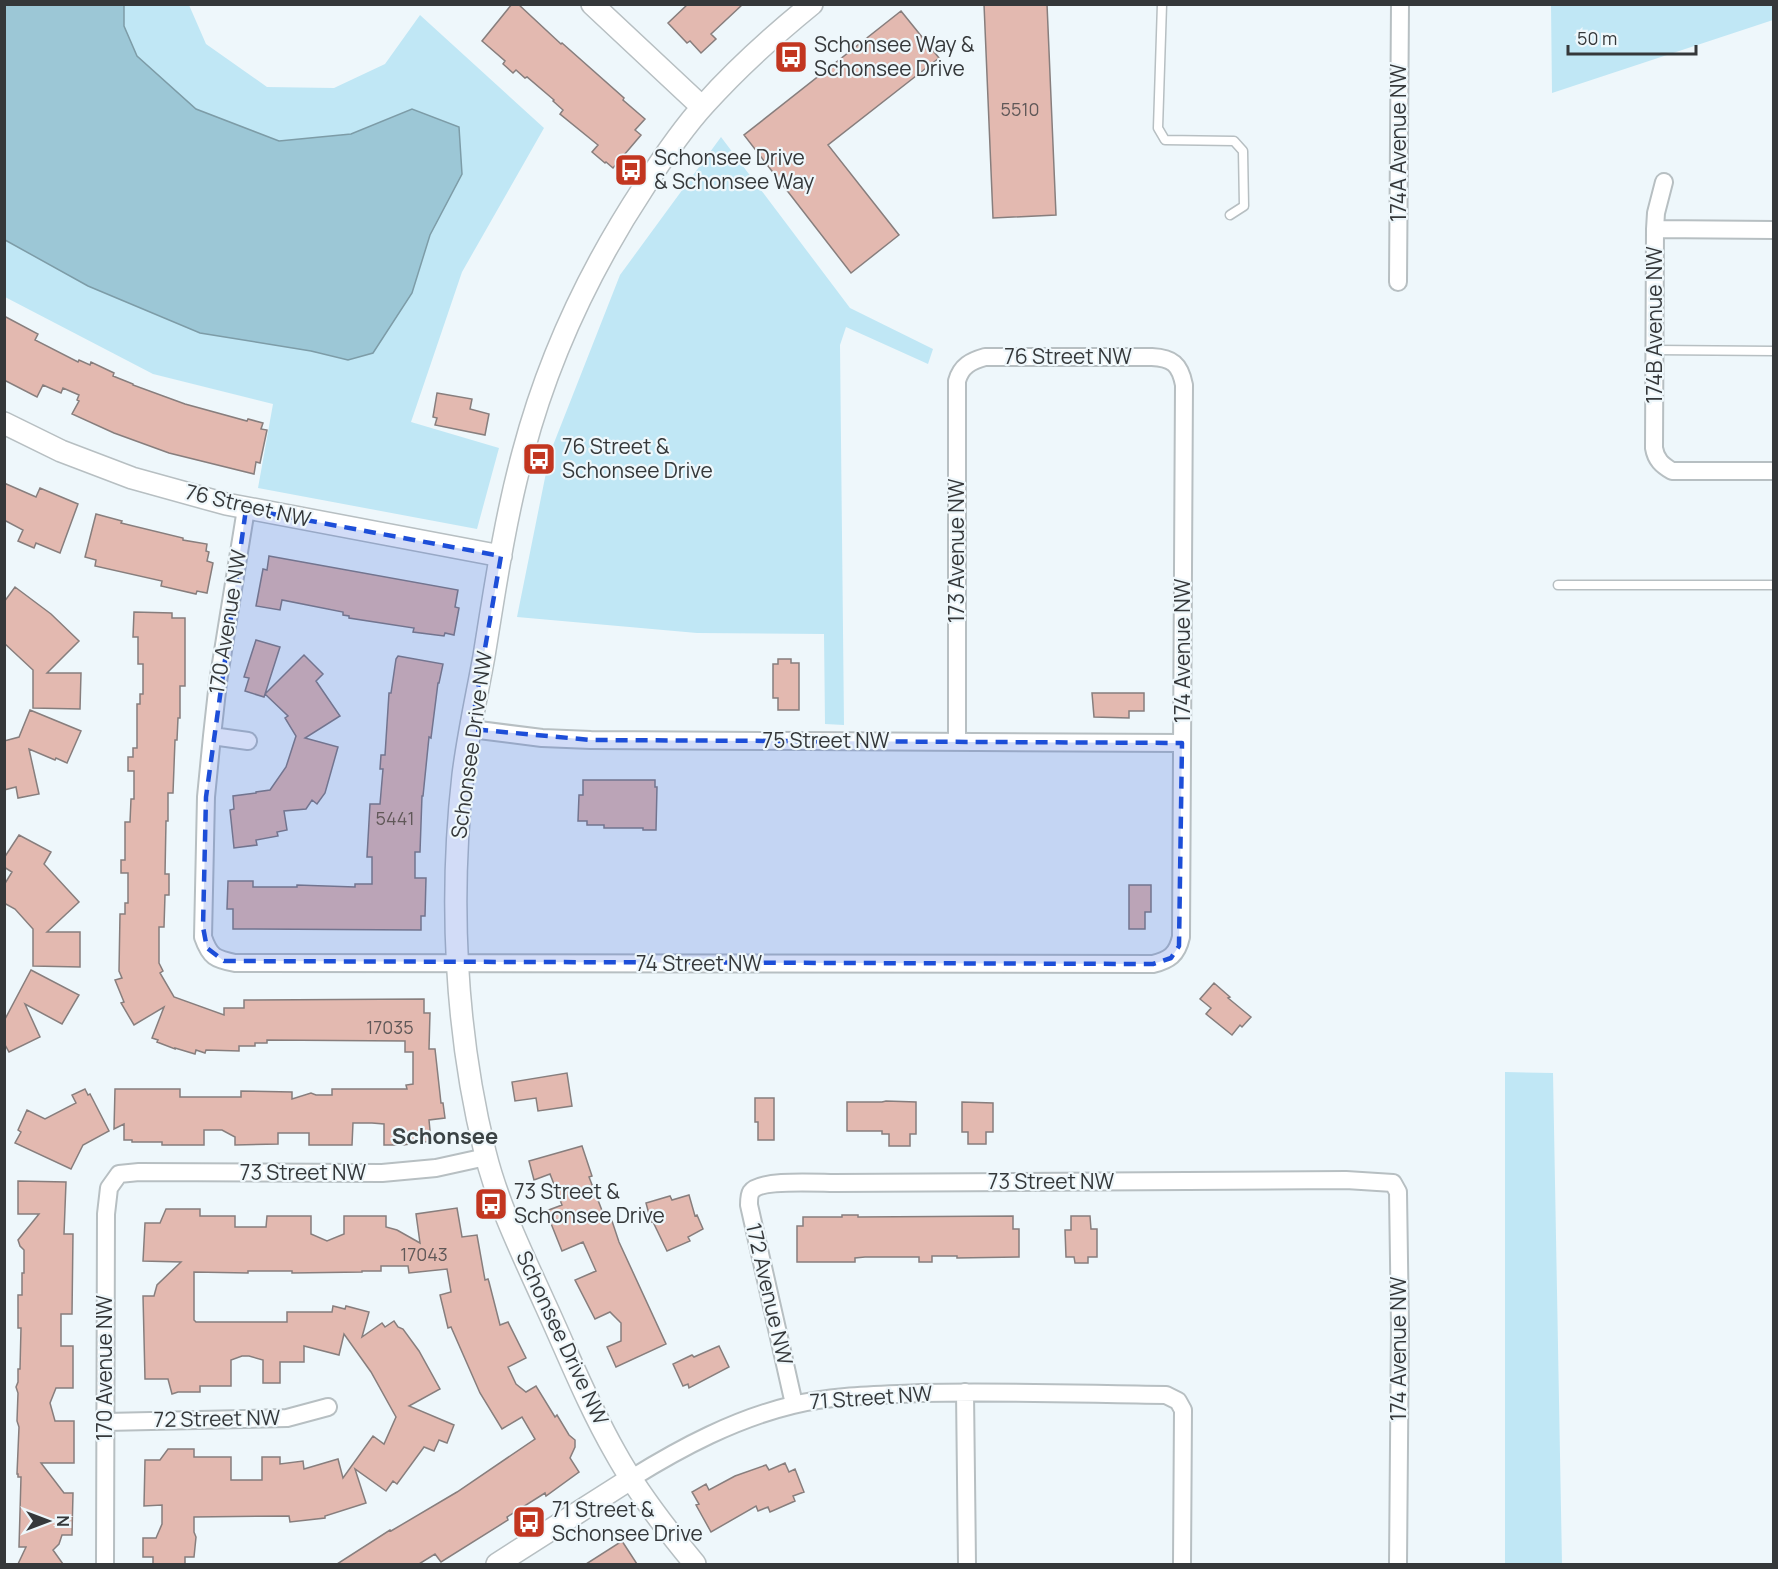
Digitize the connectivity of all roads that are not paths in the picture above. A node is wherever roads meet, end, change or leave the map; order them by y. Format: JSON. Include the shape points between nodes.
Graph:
{"nodes":[{"id":1,"x":592,"y":4,"type":"edge"},
{"id":2,"x":812,"y":4,"type":"edge"},
{"id":3,"x":1162,"y":4,"type":"edge"},
{"id":4,"x":1400,"y":4,"type":"edge"},
{"id":5,"x":702,"y":107,"type":"junction"},
{"id":6,"x":1664,"y":182,"type":"dead end"},
{"id":7,"x":1230,"y":215,"type":"dead end"},
{"id":8,"x":1655,"y":230,"type":"junction"},
{"id":9,"x":1773,"y":230,"type":"edge"},
{"id":10,"x":1398,"y":282,"type":"dead end"},
{"id":11,"x":1655,"y":350,"type":"junction"},
{"id":12,"x":1773,"y":351,"type":"edge"},
{"id":13,"x":1170,"y":360,"type":"joint"},
{"id":14,"x":967,"y":364,"type":"joint"},
{"id":15,"x":4,"y":423,"type":"edge"},
{"id":16,"x":1773,"y":471,"type":"edge"},
{"id":17,"x":246,"y":509,"type":"junction"},
{"id":18,"x":501,"y":556,"type":"junction"},
{"id":19,"x":1558,"y":585,"type":"dead end"},
{"id":20,"x":1773,"y":585,"type":"edge"},
{"id":21,"x":471,"y":729,"type":"junction"},
{"id":22,"x":212,"y":736,"type":"junction"},
{"id":23,"x":248,"y":741,"type":"dead end"},
{"id":24,"x":957,"y":742,"type":"junction"},
{"id":25,"x":1182,"y":743,"type":"junction"},
{"id":26,"x":1179,"y":946,"type":"joint"},
{"id":27,"x":213,"y":957,"type":"joint"},
{"id":28,"x":458,"y":963,"type":"junction"},
{"id":29,"x":486,"y":1157,"type":"junction"},
{"id":30,"x":119,"y":1174,"type":"joint"},
{"id":31,"x":1346,"y":1180,"type":"joint"},
{"id":32,"x":757,"y":1186,"type":"joint"},
{"id":33,"x":964,"y":1392,"type":"junction"},
{"id":34,"x":794,"y":1404,"type":"junction"},
{"id":35,"x":328,"y":1407,"type":"dead end"},
{"id":36,"x":105,"y":1422,"type":"junction"},
{"id":37,"x":632,"y":1478,"type":"junction"},
{"id":38,"x":105,"y":1564,"type":"edge"},
{"id":39,"x":497,"y":1564,"type":"edge"},
{"id":40,"x":695,"y":1564,"type":"edge"},
{"id":41,"x":967,"y":1564,"type":"edge"},
{"id":42,"x":1182,"y":1564,"type":"edge"},
{"id":43,"x":1398,"y":1564,"type":"edge"}],
"edges":[{"from":1,"to":5,"type":"street"},
{"from":2,"to":5,"type":"street","name":"Schonsee Drive NW","via":[[743,64]]},
{"from":3,"to":7,"type":"lane","via":[[1158,128],[1165,140],[1234,141],[1243,152],[1244,206]]},
{"from":4,"to":10,"type":"street","name":"174A Avenue NW"},
{"from":5,"to":18,"type":"street","name":"Schonsee Drive NW","via":[[627,212],[572,315],[550,367],[526,443]]},
{"from":6,"to":8,"type":"street","name":"174B Avenue NW"},
{"from":8,"to":9,"type":"street"},
{"from":8,"to":11,"type":"street","name":"174B Avenue NW"},
{"from":11,"to":12,"type":"lane"},
{"from":11,"to":16,"type":"street","name":"174B Avenue NW","via":[[1654,448],[1664,466],[1679,472]]},
{"from":13,"to":14,"type":"street","name":"76 Street NW","via":[[986,357]]},
{"from":13,"to":25,"type":"street","name":"174 Avenue NW","via":[[1182,373],[1184,385]]},
{"from":14,"to":24,"type":"street","name":"173 Avenue NW","via":[[957,381]]},
{"from":15,"to":17,"type":"street","name":"76 Street NW","via":[[61,451],[132,478]]},
{"from":17,"to":18,"type":"street","name":"76 Street NW"},
{"from":17,"to":22,"type":"street","name":"170 Avenue NW"},
{"from":18,"to":21,"type":"street","name":"Schonsee Drive NW"},
{"from":19,"to":20,"type":"lane"},
{"from":21,"to":24,"type":"street","name":"75 Street NW","via":[[591,741]]},
{"from":21,"to":28,"type":"street","name":"Schonsee Drive NW","via":[[457,853]]},
{"from":22,"to":23,"type":"street"},
{"from":22,"to":27,"type":"street","name":"170 Avenue NW","via":[[206,797],[203,937]]},
{"from":24,"to":25,"type":"street","name":"75 Street NW"},
{"from":25,"to":26,"type":"street","name":"174 Avenue NW"},
{"from":26,"to":28,"type":"street","name":"74 Street NW","via":[[1171,958],[1153,964]]},
{"from":27,"to":28,"type":"street","name":"74 Street NW","via":[[236,963]]},
{"from":28,"to":29,"type":"street","name":"Schonsee Drive NW","via":[[470,1078]]},
{"from":29,"to":30,"type":"street","name":"73 Street NW","via":[[436,1168],[382,1173]]},
{"from":29,"to":37,"type":"street","name":"Schonsee Drive NW","via":[[506,1216],[598,1420]]},
{"from":30,"to":36,"type":"street","name":"170 Avenue NW","via":[[109,1188],[106,1214]]},
{"from":31,"to":32,"type":"street","name":"73 Street NW"},
{"from":31,"to":43,"type":"street","name":"174 Avenue NW","via":[[1393,1183],[1398,1192]]},
{"from":32,"to":34,"type":"street","name":"172 Avenue NW","via":[[750,1193],[749,1205]]},
{"from":33,"to":34,"type":"street","name":"71 Street NW","via":[[858,1395]]},
{"from":33,"to":41,"type":"street"},
{"from":33,"to":42,"type":"street","name":"71 Street NW","via":[[1166,1395],[1178,1401],[1183,1410]]},
{"from":34,"to":37,"type":"street","name":"71 Street NW","via":[[702,1438]]},
{"from":35,"to":36,"type":"street","name":"72 Street NW","via":[[288,1419]]},
{"from":36,"to":38,"type":"street","name":"170 Avenue NW"},
{"from":37,"to":39,"type":"street","name":"71 Street NW"},
{"from":37,"to":40,"type":"street","name":"Schonsee Drive NW"}]}
